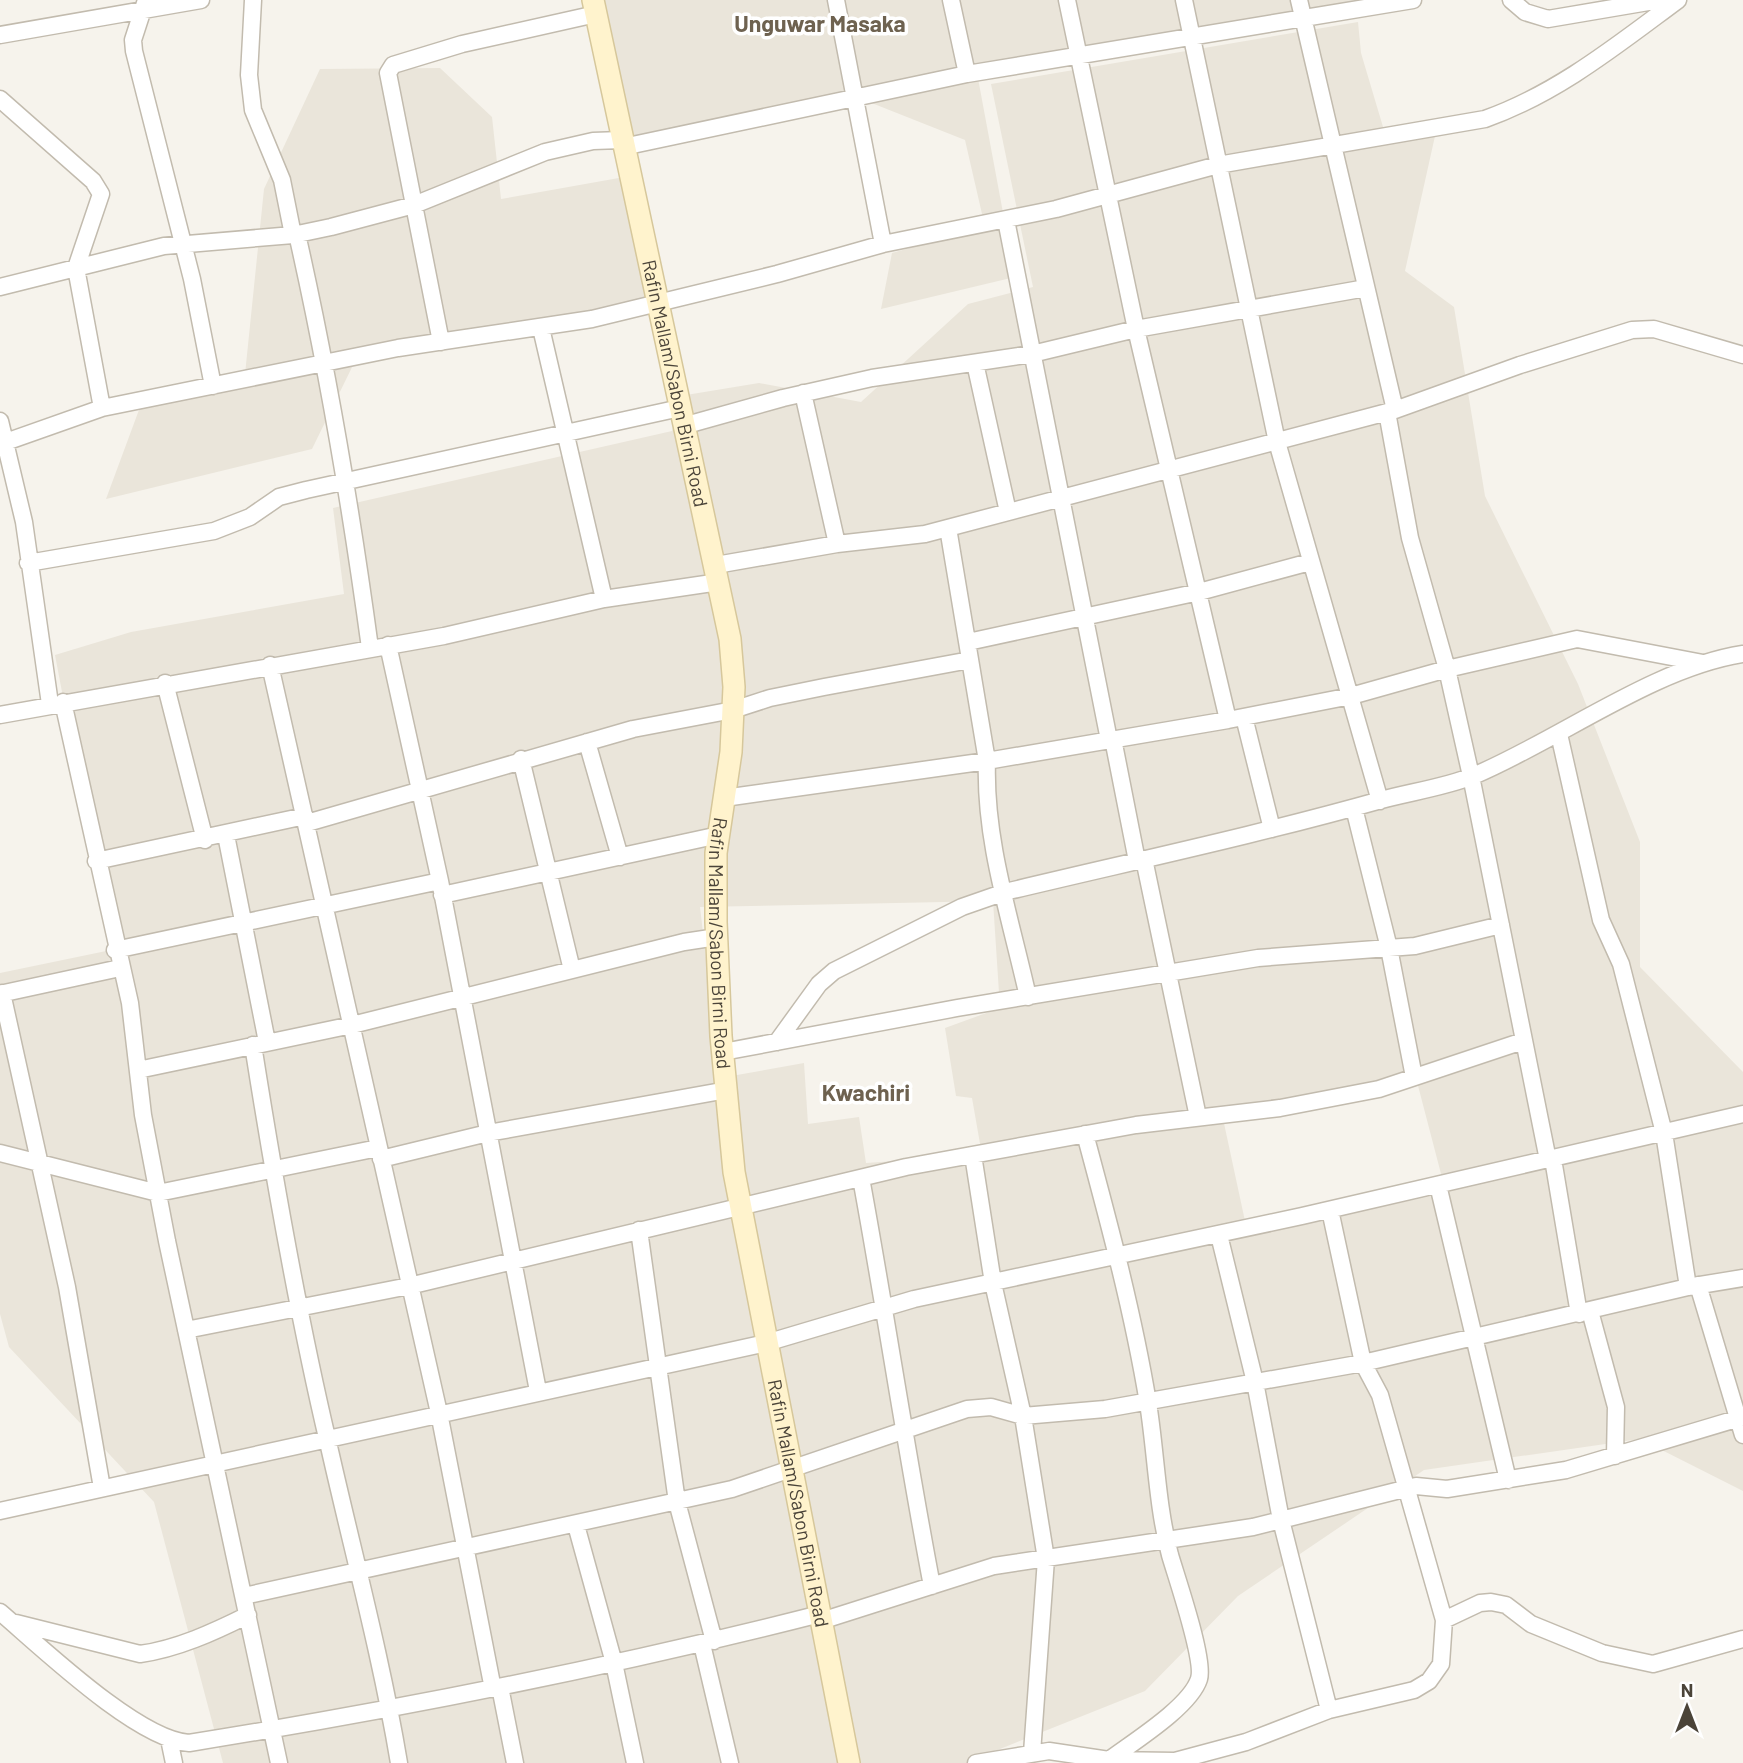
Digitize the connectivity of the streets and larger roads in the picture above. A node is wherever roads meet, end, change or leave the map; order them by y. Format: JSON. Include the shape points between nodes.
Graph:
{"nodes":[{"id":1,"x":201,"y":0,"type":"edge"},
{"id":2,"x":253,"y":0,"type":"edge"},
{"id":3,"x":836,"y":0,"type":"edge"},
{"id":4,"x":951,"y":0,"type":"edge"},
{"id":5,"x":1067,"y":0,"type":"edge"},
{"id":6,"x":1184,"y":0,"type":"edge"},
{"id":7,"x":1299,"y":0,"type":"edge"},
{"id":8,"x":1413,"y":0,"type":"edge"},
{"id":9,"x":1511,"y":0,"type":"edge"},
{"id":10,"x":1660,"y":0,"type":"edge"},
{"id":11,"x":1678,"y":0,"type":"edge"},
{"id":12,"x":1384,"y":2,"type":"edge"},
{"id":13,"x":144,"y":4,"type":"edge"},
{"id":14,"x":594,"y":7,"type":"edge"},
{"id":15,"x":1303,"y":18,"type":"junction"},
{"id":16,"x":0,"y":35,"type":"edge"},
{"id":17,"x":1191,"y":37,"type":"junction"},
{"id":18,"x":1080,"y":56,"type":"junction"},
{"id":19,"x":967,"y":74,"type":"junction"},
{"id":20,"x":855,"y":98,"type":"junction"},
{"id":21,"x":0,"y":99,"type":"edge"},
{"id":22,"x":622,"y":144,"type":"junction"},
{"id":23,"x":1331,"y":146,"type":"junction"},
{"id":24,"x":1218,"y":165,"type":"junction"},
{"id":25,"x":1107,"y":197,"type":"junction"},
{"id":26,"x":414,"y":205,"type":"junction"},
{"id":27,"x":1006,"y":220,"type":"junction"},
{"id":28,"x":295,"y":234,"type":"junction"},
{"id":29,"x":181,"y":244,"type":"junction"},
{"id":30,"x":883,"y":244,"type":"junction"},
{"id":31,"x":76,"y":268,"type":"junction"},
{"id":32,"x":0,"y":287,"type":"edge"},
{"id":33,"x":1366,"y":288,"type":"junction"},
{"id":34,"x":658,"y":303,"type":"junction"},
{"id":35,"x":1248,"y":307,"type":"junction"},
{"id":36,"x":541,"y":328,"type":"junction"},
{"id":37,"x":1136,"y":329,"type":"junction"},
{"id":38,"x":441,"y":342,"type":"junction"},
{"id":39,"x":1032,"y":354,"type":"junction"},
{"id":40,"x":1743,"y":355,"type":"edge"},
{"id":41,"x":326,"y":363,"type":"junction"},
{"id":42,"x":975,"y":363,"type":"junction"},
{"id":43,"x":213,"y":386,"type":"junction"},
{"id":44,"x":803,"y":393,"type":"junction"},
{"id":45,"x":102,"y":408,"type":"junction"},
{"id":46,"x":1391,"y":411,"type":"junction"},
{"id":47,"x":682,"y":417,"type":"junction"},
{"id":48,"x":0,"y":421,"type":"edge"},
{"id":49,"x":568,"y":435,"type":"junction"},
{"id":50,"x":1277,"y":442,"type":"junction"},
{"id":51,"x":3,"y":443,"type":"edge"},
{"id":52,"x":1170,"y":469,"type":"junction"},
{"id":53,"x":347,"y":481,"type":"junction"},
{"id":54,"x":1060,"y":498,"type":"junction"},
{"id":55,"x":1008,"y":512,"type":"junction"},
{"id":56,"x":948,"y":528,"type":"junction"},
{"id":57,"x":837,"y":544,"type":"junction"},
{"id":58,"x":1310,"y":562,"type":"junction"},
{"id":59,"x":28,"y":563,"type":"junction"},
{"id":60,"x":718,"y":574,"type":"junction"},
{"id":61,"x":1199,"y":592,"type":"junction"},
{"id":62,"x":604,"y":599,"type":"junction"},
{"id":63,"x":1084,"y":618,"type":"junction"},
{"id":64,"x":968,"y":642,"type":"junction"},
{"id":65,"x":388,"y":645,"type":"junction"},
{"id":66,"x":370,"y":648,"type":"junction"},
{"id":67,"x":1743,"y":654,"type":"edge"},
{"id":68,"x":970,"y":660,"type":"junction"},
{"id":69,"x":1703,"y":663,"type":"junction"},
{"id":70,"x":270,"y":665,"type":"junction"},
{"id":71,"x":1447,"y":668,"type":"junction"},
{"id":72,"x":165,"y":683,"type":"junction"},
{"id":73,"x":1351,"y":696,"type":"junction"},
{"id":74,"x":56,"y":703,"type":"junction"},
{"id":75,"x":733,"y":710,"type":"junction"},
{"id":76,"x":0,"y":715,"type":"edge"},
{"id":77,"x":1244,"y":717,"type":"junction"},
{"id":78,"x":1228,"y":720,"type":"junction"},
{"id":79,"x":1559,"y":734,"type":"junction"},
{"id":80,"x":1111,"y":740,"type":"junction"},
{"id":81,"x":587,"y":742,"type":"junction"},
{"id":82,"x":521,"y":759,"type":"junction"},
{"id":83,"x":987,"y":761,"type":"junction"},
{"id":84,"x":1471,"y":776,"type":"junction"},
{"id":85,"x":422,"y":791,"type":"junction"},
{"id":86,"x":724,"y":798,"type":"junction"},
{"id":87,"x":1380,"y":801,"type":"junction"},
{"id":88,"x":1354,"y":808,"type":"junction"},
{"id":89,"x":306,"y":819,"type":"junction"},
{"id":90,"x":1272,"y":829,"type":"junction"},
{"id":91,"x":226,"y":835,"type":"junction"},
{"id":92,"x":719,"y":835,"type":"junction"},
{"id":93,"x":205,"y":840,"type":"junction"},
{"id":94,"x":620,"y":857,"type":"junction"},
{"id":95,"x":1140,"y":860,"type":"junction"},
{"id":96,"x":96,"y":861,"type":"junction"},
{"id":97,"x":550,"y":872,"type":"junction"},
{"id":98,"x":441,"y":888,"type":"junction"},
{"id":99,"x":1005,"y":892,"type":"junction"},
{"id":100,"x":326,"y":905,"type":"junction"},
{"id":101,"x":243,"y":925,"type":"junction"},
{"id":102,"x":1501,"y":925,"type":"junction"},
{"id":103,"x":716,"y":937,"type":"junction"},
{"id":104,"x":1390,"y":948,"type":"junction"},
{"id":105,"x":116,"y":950,"type":"junction"},
{"id":106,"x":120,"y":968,"type":"junction"},
{"id":107,"x":572,"y":970,"type":"junction"},
{"id":108,"x":1167,"y":975,"type":"junction"},
{"id":109,"x":1,"y":994,"type":"edge"},
{"id":110,"x":463,"y":998,"type":"junction"},
{"id":111,"x":1028,"y":998,"type":"junction"},
{"id":112,"x":352,"y":1026,"type":"junction"},
{"id":113,"x":1523,"y":1041,"type":"junction"},
{"id":114,"x":777,"y":1042,"type":"junction"},
{"id":115,"x":260,"y":1044,"type":"junction"},
{"id":116,"x":723,"y":1052,"type":"junction"},
{"id":117,"x":138,"y":1070,"type":"junction"},
{"id":118,"x":1414,"y":1077,"type":"junction"},
{"id":119,"x":727,"y":1090,"type":"junction"},
{"id":120,"x":1743,"y":1114,"type":"edge"},
{"id":121,"x":1198,"y":1117,"type":"junction"},
{"id":122,"x":488,"y":1133,"type":"junction"},
{"id":123,"x":1664,"y":1133,"type":"junction"},
{"id":124,"x":1086,"y":1134,"type":"junction"},
{"id":125,"x":0,"y":1153,"type":"edge"},
{"id":126,"x":379,"y":1154,"type":"junction"},
{"id":127,"x":973,"y":1155,"type":"junction"},
{"id":128,"x":1550,"y":1159,"type":"junction"},
{"id":129,"x":38,"y":1164,"type":"junction"},
{"id":130,"x":273,"y":1168,"type":"junction"},
{"id":131,"x":861,"y":1178,"type":"junction"},
{"id":132,"x":1438,"y":1185,"type":"junction"},
{"id":133,"x":158,"y":1193,"type":"junction"},
{"id":134,"x":739,"y":1208,"type":"junction"},
{"id":135,"x":1330,"y":1210,"type":"junction"},
{"id":136,"x":639,"y":1230,"type":"junction"},
{"id":137,"x":1219,"y":1235,"type":"junction"},
{"id":138,"x":1118,"y":1257,"type":"junction"},
{"id":139,"x":513,"y":1261,"type":"junction"},
{"id":140,"x":1743,"y":1278,"type":"edge"},
{"id":141,"x":993,"y":1283,"type":"junction"},
{"id":142,"x":409,"y":1286,"type":"junction"},
{"id":143,"x":1693,"y":1286,"type":"junction"},
{"id":144,"x":301,"y":1307,"type":"junction"},
{"id":145,"x":885,"y":1307,"type":"junction"},
{"id":146,"x":1585,"y":1313,"type":"junction"},
{"id":147,"x":186,"y":1330,"type":"junction"},
{"id":148,"x":1474,"y":1338,"type":"junction"},
{"id":149,"x":766,"y":1343,"type":"junction"},
{"id":150,"x":1363,"y":1363,"type":"junction"},
{"id":151,"x":657,"y":1366,"type":"junction"},
{"id":152,"x":1255,"y":1382,"type":"junction"},
{"id":153,"x":538,"y":1391,"type":"junction"},
{"id":154,"x":1147,"y":1401,"type":"junction"},
{"id":155,"x":439,"y":1413,"type":"junction"},
{"id":156,"x":1023,"y":1416,"type":"junction"},
{"id":157,"x":1740,"y":1418,"type":"edge"},
{"id":158,"x":902,"y":1433,"type":"junction"},
{"id":159,"x":1743,"y":1436,"type":"edge"},
{"id":160,"x":327,"y":1439,"type":"junction"},
{"id":161,"x":1615,"y":1456,"type":"junction"},
{"id":162,"x":215,"y":1465,"type":"junction"},
{"id":163,"x":791,"y":1471,"type":"junction"},
{"id":164,"x":1508,"y":1480,"type":"junction"},
{"id":165,"x":102,"y":1488,"type":"junction"},
{"id":166,"x":1404,"y":1489,"type":"junction"},
{"id":167,"x":677,"y":1502,"type":"junction"},
{"id":168,"x":0,"y":1511,"type":"edge"},
{"id":169,"x":1281,"y":1521,"type":"junction"},
{"id":170,"x":576,"y":1525,"type":"junction"},
{"id":171,"x":1167,"y":1541,"type":"junction"},
{"id":172,"x":464,"y":1548,"type":"junction"},
{"id":173,"x":1046,"y":1559,"type":"junction"},
{"id":174,"x":359,"y":1571,"type":"junction"},
{"id":175,"x":932,"y":1586,"type":"junction"},
{"id":176,"x":244,"y":1596,"type":"junction"},
{"id":177,"x":248,"y":1615,"type":"junction"},
{"id":178,"x":6,"y":1617,"type":"edge"},
{"id":179,"x":820,"y":1617,"type":"junction"},
{"id":180,"x":1444,"y":1620,"type":"junction"},
{"id":181,"x":1743,"y":1639,"type":"edge"},
{"id":182,"x":708,"y":1643,"type":"junction"},
{"id":183,"x":614,"y":1663,"type":"junction"},
{"id":184,"x":497,"y":1688,"type":"junction"},
{"id":185,"x":390,"y":1708,"type":"junction"},
{"id":186,"x":1329,"y":1710,"type":"junction"},
{"id":187,"x":273,"y":1730,"type":"junction"},
{"id":188,"x":169,"y":1739,"type":"junction"},
{"id":189,"x":1032,"y":1753,"type":"junction"},
{"id":190,"x":1109,"y":1759,"type":"junction"},
{"id":191,"x":174,"y":1763,"type":"edge"},
{"id":192,"x":279,"y":1763,"type":"edge"},
{"id":193,"x":399,"y":1763,"type":"edge"},
{"id":194,"x":515,"y":1763,"type":"edge"},
{"id":195,"x":635,"y":1763,"type":"edge"},
{"id":196,"x":730,"y":1763,"type":"edge"},
{"id":197,"x":849,"y":1763,"type":"edge"},
{"id":198,"x":976,"y":1763,"type":"edge"}],
"edges":[{"from":1,"to":13,"type":"street","via":[[170,7]]},
{"from":2,"to":28,"type":"street","via":[[249,75],[253,110],[282,180]]},
{"from":3,"to":20,"type":"street"},
{"from":4,"to":19,"type":"street"},
{"from":5,"to":18,"type":"street"},
{"from":6,"to":17,"type":"street"},
{"from":7,"to":15,"type":"street"},
{"from":8,"to":12,"type":"street"},
{"from":9,"to":10,"type":"street","via":[[1525,12],[1548,19]]},
{"from":11,"to":23,"type":"street","via":[[1563,83],[1521,106],[1444,128]]},
{"from":12,"to":15,"type":"street"},
{"from":13,"to":16,"type":"street"},
{"from":13,"to":29,"type":"street","via":[[134,51]]},
{"from":14,"to":22,"type":"street","name":"Rafin Mallam/Sabon Birni Road"},
{"from":14,"to":26,"type":"street","via":[[393,65],[387,77]]},
{"from":15,"to":17,"type":"street"},
{"from":15,"to":23,"type":"street"},
{"from":17,"to":18,"type":"street"},
{"from":17,"to":24,"type":"street"},
{"from":18,"to":19,"type":"street"},
{"from":18,"to":25,"type":"street"},
{"from":19,"to":20,"type":"street"},
{"from":20,"to":22,"type":"street"},
{"from":20,"to":30,"type":"street"},
{"from":21,"to":31,"type":"street","via":[[93,181],[101,194]]},
{"from":22,"to":26,"type":"street","via":[[593,141],[545,152]]},
{"from":22,"to":34,"type":"street","name":"Rafin Mallam/Sabon Birni Road"},
{"from":23,"to":24,"type":"street"},
{"from":23,"to":33,"type":"street"},
{"from":24,"to":25,"type":"street"},
{"from":24,"to":35,"type":"street"},
{"from":25,"to":27,"type":"street"},
{"from":25,"to":37,"type":"street"},
{"from":26,"to":28,"type":"street"},
{"from":26,"to":38,"type":"street"},
{"from":27,"to":30,"type":"street"},
{"from":27,"to":39,"type":"street"},
{"from":28,"to":29,"type":"street"},
{"from":28,"to":41,"type":"street"},
{"from":29,"to":31,"type":"street"},
{"from":29,"to":43,"type":"street"},
{"from":30,"to":34,"type":"street"},
{"from":31,"to":32,"type":"street"},
{"from":31,"to":45,"type":"street"},
{"from":33,"to":35,"type":"street"},
{"from":33,"to":46,"type":"street"},
{"from":34,"to":36,"type":"street"},
{"from":34,"to":47,"type":"street","name":"Rafin Mallam/Sabon Birni Road"},
{"from":35,"to":37,"type":"street"},
{"from":35,"to":50,"type":"street"},
{"from":36,"to":38,"type":"street"},
{"from":36,"to":49,"type":"street"},
{"from":37,"to":39,"type":"street"},
{"from":37,"to":52,"type":"street"},
{"from":38,"to":41,"type":"street"},
{"from":39,"to":42,"type":"street"},
{"from":39,"to":54,"type":"street"},
{"from":40,"to":46,"type":"street","via":[[1654,329],[1632,330]]},
{"from":41,"to":43,"type":"street"},
{"from":41,"to":53,"type":"street"},
{"from":42,"to":44,"type":"street"},
{"from":42,"to":55,"type":"street"},
{"from":43,"to":45,"type":"street"},
{"from":44,"to":47,"type":"street"},
{"from":44,"to":57,"type":"street"},
{"from":45,"to":51,"type":"street"},
{"from":46,"to":50,"type":"street"},
{"from":46,"to":71,"type":"street","via":[[1410,538]]},
{"from":47,"to":49,"type":"street"},
{"from":47,"to":60,"type":"street","name":"Rafin Mallam/Sabon Birni Road"},
{"from":48,"to":51,"type":"street"},
{"from":49,"to":53,"type":"street"},
{"from":49,"to":62,"type":"street"},
{"from":50,"to":52,"type":"street"},
{"from":50,"to":58,"type":"street"},
{"from":51,"to":59,"type":"street","via":[[24,522]]},
{"from":52,"to":54,"type":"street"},
{"from":52,"to":61,"type":"street"},
{"from":53,"to":59,"type":"street","via":[[279,498],[250,517],[215,531]]},
{"from":53,"to":66,"type":"street"},
{"from":54,"to":55,"type":"street"},
{"from":54,"to":63,"type":"street"},
{"from":55,"to":56,"type":"street"},
{"from":56,"to":57,"type":"street"},
{"from":56,"to":64,"type":"street"},
{"from":57,"to":60,"type":"street"},
{"from":58,"to":61,"type":"street"},
{"from":58,"to":73,"type":"street"},
{"from":59,"to":74,"type":"street"},
{"from":60,"to":62,"type":"street"},
{"from":60,"to":75,"type":"street","name":"Rafin Mallam/Sabon Birni Road","via":[[730,639]]},
{"from":61,"to":63,"type":"street"},
{"from":61,"to":78,"type":"street"},
{"from":62,"to":65,"type":"street"},
{"from":63,"to":64,"type":"street"},
{"from":63,"to":80,"type":"street"},
{"from":64,"to":68,"type":"street"},
{"from":65,"to":66,"type":"street"},
{"from":65,"to":85,"type":"street"},
{"from":66,"to":70,"type":"street"},
{"from":67,"to":69,"type":"street"},
{"from":68,"to":75,"type":"street","via":[[824,687]]},
{"from":68,"to":83,"type":"street"},
{"from":69,"to":71,"type":"street","via":[[1577,639]]},
{"from":69,"to":79,"type":"street"},
{"from":70,"to":72,"type":"street"},
{"from":70,"to":89,"type":"street"},
{"from":71,"to":73,"type":"street"},
{"from":71,"to":84,"type":"street"},
{"from":72,"to":74,"type":"street"},
{"from":72,"to":93,"type":"street"},
{"from":73,"to":77,"type":"street"},
{"from":73,"to":87,"type":"street"},
{"from":74,"to":76,"type":"street"},
{"from":74,"to":96,"type":"street"},
{"from":75,"to":81,"type":"street"},
{"from":75,"to":86,"type":"street","name":"Rafin Mallam/Sabon Birni Road"},
{"from":77,"to":78,"type":"street"},
{"from":77,"to":90,"type":"street"},
{"from":78,"to":80,"type":"street"},
{"from":79,"to":84,"type":"street"},
{"from":79,"to":123,"type":"street","via":[[1601,920],[1621,964]]},
{"from":80,"to":83,"type":"street"},
{"from":80,"to":95,"type":"street"},
{"from":81,"to":82,"type":"street"},
{"from":81,"to":94,"type":"street"},
{"from":82,"to":85,"type":"street"},
{"from":82,"to":97,"type":"street"},
{"from":83,"to":86,"type":"street"},
{"from":83,"to":99,"type":"street","via":[[990,830]]},
{"from":84,"to":87,"type":"street"},
{"from":84,"to":102,"type":"street"},
{"from":85,"to":89,"type":"street"},
{"from":85,"to":98,"type":"street"},
{"from":86,"to":92,"type":"street","name":"Rafin Mallam/Sabon Birni Road"},
{"from":87,"to":88,"type":"street"},
{"from":88,"to":90,"type":"street"},
{"from":88,"to":104,"type":"street"},
{"from":89,"to":91,"type":"street"},
{"from":89,"to":100,"type":"street"},
{"from":90,"to":95,"type":"street"},
{"from":91,"to":93,"type":"street"},
{"from":91,"to":101,"type":"street"},
{"from":92,"to":94,"type":"street"},
{"from":92,"to":103,"type":"street","name":"Rafin Mallam/Sabon Birni Road"},
{"from":93,"to":96,"type":"street"},
{"from":94,"to":97,"type":"street"},
{"from":95,"to":99,"type":"street"},
{"from":95,"to":108,"type":"street"},
{"from":96,"to":105,"type":"street"},
{"from":97,"to":98,"type":"street"},
{"from":97,"to":107,"type":"street"},
{"from":98,"to":100,"type":"street"},
{"from":98,"to":110,"type":"street"},
{"from":99,"to":111,"type":"street"},
{"from":99,"to":114,"type":"street","via":[[962,907],[834,971],[819,984]]},
{"from":100,"to":101,"type":"street"},
{"from":100,"to":112,"type":"street"},
{"from":101,"to":105,"type":"street"},
{"from":101,"to":115,"type":"street"},
{"from":102,"to":104,"type":"street"},
{"from":102,"to":113,"type":"street"},
{"from":103,"to":107,"type":"street"},
{"from":103,"to":116,"type":"street","name":"Rafin Mallam/Sabon Birni Road"},
{"from":104,"to":108,"type":"street","via":[[1258,958]]},
{"from":104,"to":118,"type":"street"},
{"from":105,"to":106,"type":"street"},
{"from":106,"to":109,"type":"street"},
{"from":106,"to":117,"type":"street","via":[[130,1003]]},
{"from":107,"to":110,"type":"street"},
{"from":108,"to":111,"type":"street"},
{"from":108,"to":121,"type":"street"},
{"from":109,"to":129,"type":"street"},
{"from":110,"to":112,"type":"street"},
{"from":110,"to":122,"type":"street"},
{"from":111,"to":114,"type":"street"},
{"from":112,"to":115,"type":"street"},
{"from":112,"to":126,"type":"street"},
{"from":113,"to":118,"type":"street"},
{"from":113,"to":128,"type":"street"},
{"from":114,"to":116,"type":"street"},
{"from":115,"to":117,"type":"street"},
{"from":115,"to":130,"type":"street"},
{"from":116,"to":119,"type":"street","name":"Rafin Mallam/Sabon Birni Road"},
{"from":117,"to":133,"type":"street"},
{"from":118,"to":121,"type":"street","via":[[1379,1089],[1280,1108]]},
{"from":119,"to":122,"type":"street"},
{"from":119,"to":134,"type":"street","name":"Rafin Mallam/Sabon Birni Road"},
{"from":120,"to":123,"type":"street"},
{"from":121,"to":124,"type":"street"},
{"from":122,"to":126,"type":"street"},
{"from":122,"to":139,"type":"street"},
{"from":123,"to":128,"type":"street"},
{"from":123,"to":143,"type":"street"},
{"from":124,"to":127,"type":"street"},
{"from":124,"to":138,"type":"street"},
{"from":125,"to":129,"type":"street"},
{"from":126,"to":130,"type":"street"},
{"from":126,"to":142,"type":"street"},
{"from":127,"to":131,"type":"street"},
{"from":127,"to":141,"type":"street"},
{"from":128,"to":132,"type":"street"},
{"from":128,"to":146,"type":"street"},
{"from":129,"to":133,"type":"street"},
{"from":129,"to":165,"type":"street","via":[[66,1287]]},
{"from":130,"to":133,"type":"street"},
{"from":130,"to":144,"type":"street"},
{"from":131,"to":134,"type":"street"},
{"from":131,"to":145,"type":"street"},
{"from":132,"to":135,"type":"street"},
{"from":132,"to":148,"type":"street"},
{"from":133,"to":147,"type":"street"},
{"from":134,"to":136,"type":"street"},
{"from":134,"to":149,"type":"street","name":"Rafin Mallam/Sabon Birni Road"},
{"from":135,"to":137,"type":"street"},
{"from":135,"to":150,"type":"street"},
{"from":136,"to":139,"type":"street"},
{"from":136,"to":151,"type":"street"},
{"from":137,"to":138,"type":"street"},
{"from":137,"to":152,"type":"street"},
{"from":138,"to":141,"type":"street"},
{"from":138,"to":154,"type":"street"},
{"from":139,"to":142,"type":"street"},
{"from":139,"to":153,"type":"street"},
{"from":140,"to":143,"type":"street"},
{"from":141,"to":145,"type":"street"},
{"from":141,"to":156,"type":"street"},
{"from":142,"to":144,"type":"street"},
{"from":142,"to":155,"type":"street"},
{"from":143,"to":146,"type":"street"},
{"from":143,"to":157,"type":"street"},
{"from":144,"to":147,"type":"street"},
{"from":144,"to":160,"type":"street"},
{"from":145,"to":149,"type":"street"},
{"from":145,"to":158,"type":"street"},
{"from":146,"to":148,"type":"street"},
{"from":146,"to":161,"type":"street","via":[[1616,1407]]},
{"from":147,"to":162,"type":"street"},
{"from":148,"to":150,"type":"street"},
{"from":148,"to":164,"type":"street"},
{"from":149,"to":151,"type":"street"},
{"from":149,"to":163,"type":"street","name":"Rafin Mallam/Sabon Birni Road"},
{"from":150,"to":152,"type":"street"},
{"from":150,"to":166,"type":"street","via":[[1380,1395]]},
{"from":151,"to":153,"type":"street"},
{"from":151,"to":167,"type":"street"},
{"from":152,"to":154,"type":"street"},
{"from":152,"to":169,"type":"street"},
{"from":153,"to":155,"type":"street"},
{"from":154,"to":156,"type":"street"},
{"from":154,"to":171,"type":"street"},
{"from":155,"to":160,"type":"street"},
{"from":155,"to":172,"type":"street"},
{"from":156,"to":158,"type":"street","via":[[991,1407],[967,1409]]},
{"from":156,"to":173,"type":"street"},
{"from":157,"to":159,"type":"street"},
{"from":157,"to":161,"type":"street"},
{"from":158,"to":163,"type":"street"},
{"from":158,"to":175,"type":"street"},
{"from":160,"to":162,"type":"street"},
{"from":160,"to":174,"type":"street"},
{"from":161,"to":164,"type":"street"},
{"from":162,"to":165,"type":"street"},
{"from":162,"to":176,"type":"street"},
{"from":163,"to":167,"type":"street"},
{"from":163,"to":179,"type":"street","name":"Rafin Mallam/Sabon Birni Road"},
{"from":164,"to":166,"type":"street","via":[[1447,1489]]},
{"from":165,"to":168,"type":"street"},
{"from":166,"to":169,"type":"street"},
{"from":166,"to":180,"type":"street"},
{"from":167,"to":170,"type":"street"},
{"from":167,"to":182,"type":"street"},
{"from":169,"to":171,"type":"street"},
{"from":169,"to":186,"type":"street"},
{"from":170,"to":172,"type":"street"},
{"from":170,"to":183,"type":"street"},
{"from":171,"to":173,"type":"street"},
{"from":171,"to":190,"type":"street","via":[[1201,1676],[1176,1708]]},
{"from":172,"to":174,"type":"street"},
{"from":172,"to":184,"type":"street"},
{"from":173,"to":175,"type":"street","via":[[995,1566]]},
{"from":173,"to":189,"type":"street"},
{"from":174,"to":176,"type":"street"},
{"from":174,"to":185,"type":"street"},
{"from":175,"to":179,"type":"street"},
{"from":176,"to":177,"type":"street"},
{"from":177,"to":178,"type":"street","via":[[200,1637],[140,1654]]},
{"from":177,"to":187,"type":"street"},
{"from":178,"to":188,"type":"street","via":[[104,1701]]},
{"from":179,"to":182,"type":"street"},
{"from":179,"to":197,"type":"street","name":"Rafin Mallam/Sabon Birni Road"},
{"from":180,"to":181,"type":"street","via":[[1480,1603],[1506,1605],[1531,1624],[1602,1653],[1653,1664]]},
{"from":180,"to":186,"type":"street","via":[[1441,1664],[1429,1681],[1414,1690]]},
{"from":182,"to":183,"type":"street"},
{"from":182,"to":196,"type":"street"},
{"from":183,"to":184,"type":"street"},
{"from":183,"to":195,"type":"street"},
{"from":184,"to":185,"type":"street"},
{"from":184,"to":194,"type":"street"},
{"from":185,"to":187,"type":"street"},
{"from":185,"to":193,"type":"street"},
{"from":186,"to":190,"type":"street","via":[[1246,1742],[1175,1761]]},
{"from":187,"to":188,"type":"street","via":[[189,1744]]},
{"from":187,"to":192,"type":"street"},
{"from":188,"to":191,"type":"street"},
{"from":189,"to":190,"type":"street","via":[[1066,1752]]},
{"from":189,"to":198,"type":"street"}]}
